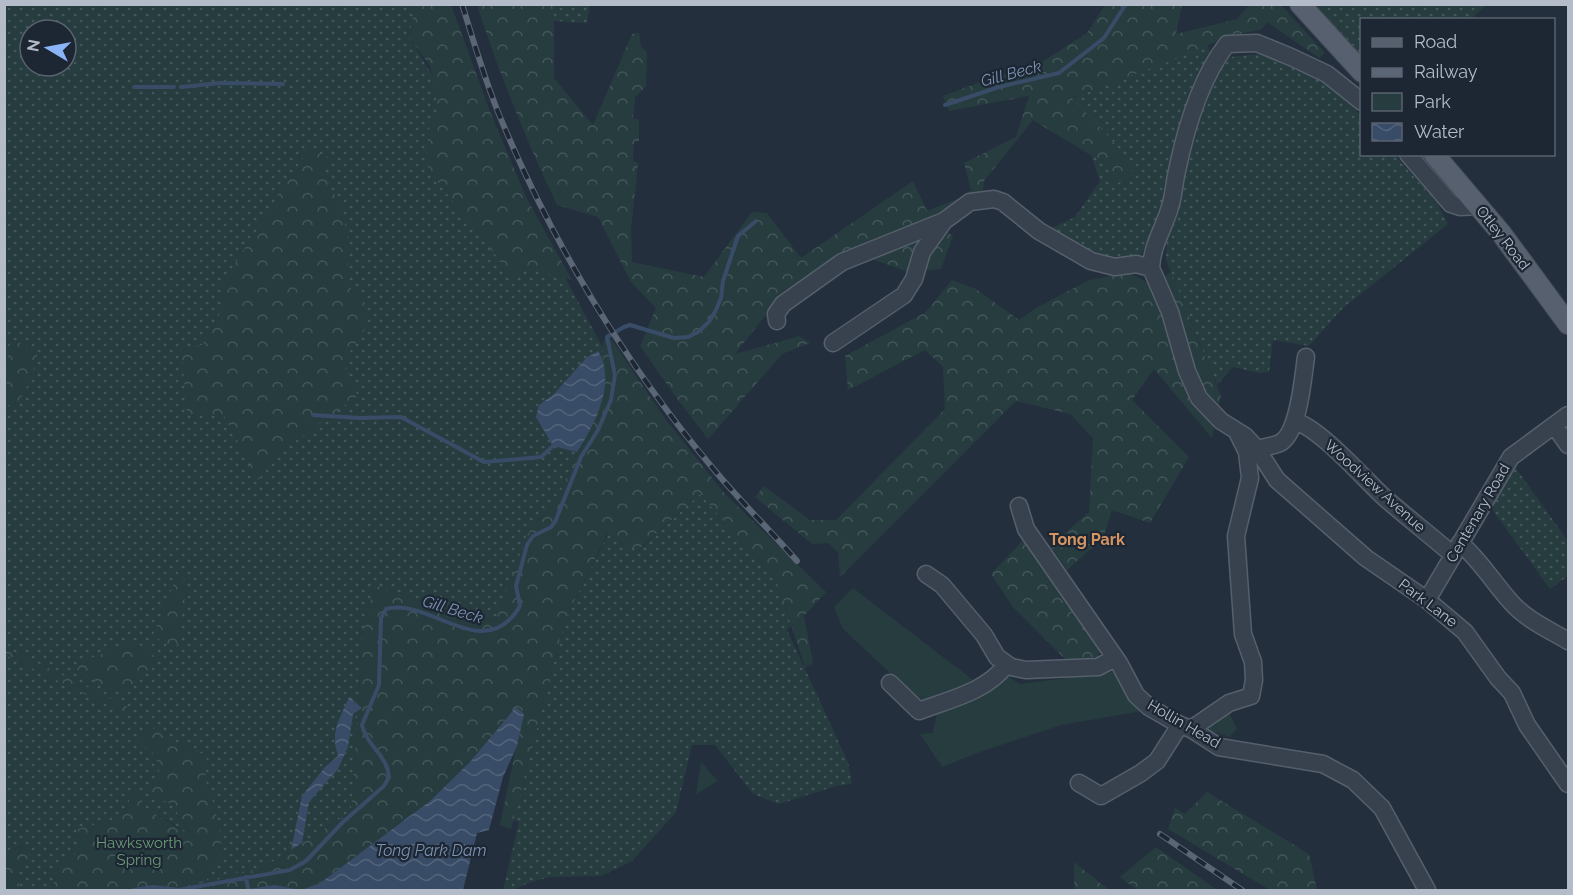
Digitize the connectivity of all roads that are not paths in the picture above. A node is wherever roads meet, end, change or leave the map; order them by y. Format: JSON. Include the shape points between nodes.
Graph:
{"nodes":[{"id":1,"x":1300,"y":4,"type":"edge"},
{"id":2,"x":1360,"y":70,"type":"edge"},
{"id":3,"x":1360,"y":100,"type":"edge"},
{"id":4,"x":1410,"y":156,"type":"edge"},
{"id":5,"x":1436,"y":156,"type":"edge"},
{"id":6,"x":1478,"y":206,"type":"junction"},
{"id":7,"x":944,"y":221,"type":"junction"},
{"id":8,"x":1146,"y":262,"type":"junction"},
{"id":9,"x":777,"y":321,"type":"dead end"},
{"id":10,"x":1569,"y":324,"type":"edge"},
{"id":11,"x":833,"y":343,"type":"dead end"},
{"id":12,"x":1306,"y":357,"type":"dead end"},
{"id":13,"x":1569,"y":415,"type":"edge"},
{"id":14,"x":1295,"y":421,"type":"junction"},
{"id":15,"x":1554,"y":425,"type":"junction"},
{"id":16,"x":1236,"y":431,"type":"junction"},
{"id":17,"x":1569,"y":445,"type":"edge"},
{"id":18,"x":1257,"y":449,"type":"junction"},
{"id":19,"x":1019,"y":506,"type":"dead end"},
{"id":20,"x":1457,"y":549,"type":"junction"},
{"id":21,"x":926,"y":574,"type":"dead end"},
{"id":22,"x":1427,"y":600,"type":"junction"},
{"id":23,"x":1569,"y":641,"type":"edge"},
{"id":24,"x":1115,"y":658,"type":"junction"},
{"id":25,"x":1007,"y":664,"type":"junction"},
{"id":26,"x":890,"y":683,"type":"dead end"},
{"id":27,"x":1185,"y":727,"type":"junction"},
{"id":28,"x":1079,"y":783,"type":"dead end"},
{"id":29,"x":1569,"y":784,"type":"edge"},
{"id":30,"x":1427,"y":891,"type":"edge"}],
"edges":[{"from":1,"to":2,"type":"main road"},
{"from":3,"to":8,"type":"street","via":[[1327,74],[1291,57],[1257,44],[1227,44],[1206,77],[1177,170],[1171,206]]},
{"from":4,"to":6,"type":"street","via":[[1451,204]]},
{"from":5,"to":6,"type":"main road","name":"Otley Road"},
{"from":6,"to":10,"type":"main road","name":"Otley Road"},
{"from":7,"to":8,"type":"street","via":[[970,202],[994,199],[1091,261],[1115,267]]},
{"from":7,"to":9,"type":"street","via":[[842,262],[783,304],[776,314]]},
{"from":7,"to":11,"type":"street","via":[[922,252],[914,279],[904,295]]},
{"from":8,"to":16,"type":"street","name":"Park Lane","via":[[1170,312],[1199,398]]},
{"from":12,"to":14,"type":"street"},
{"from":13,"to":15,"type":"street","name":"Centenary Road"},
{"from":14,"to":18,"type":"street","via":[[1287,438]]},
{"from":14,"to":20,"type":"street","name":"Woodview Avenue","via":[[1304,424],[1386,499]]},
{"from":15,"to":17,"type":"street"},
{"from":15,"to":20,"type":"street","name":"Centenary Road","via":[[1511,457]]},
{"from":16,"to":18,"type":"street","name":"Park Lane"},
{"from":16,"to":27,"type":"street","via":[[1247,452],[1250,478],[1236,536],[1243,634],[1254,681],[1251,696],[1229,703]]},
{"from":18,"to":22,"type":"street","name":"Park Lane","via":[[1277,480],[1366,558]]},
{"from":19,"to":24,"type":"street","name":"Hollin Head","via":[[1026,529]]},
{"from":20,"to":22,"type":"street","name":"Centenary Road"},
{"from":20,"to":23,"type":"street","name":"Woodview Avenue","via":[[1474,555],[1526,617]]},
{"from":21,"to":25,"type":"street","via":[[942,585]]},
{"from":22,"to":29,"type":"street","name":"Park Lane","via":[[1465,632],[1512,693],[1527,724]]},
{"from":24,"to":25,"type":"street","via":[[1098,667],[1026,670]]},
{"from":24,"to":27,"type":"street","name":"Hollin Head","via":[[1136,695]]},
{"from":25,"to":26,"type":"street","via":[[982,688],[919,711]]},
{"from":27,"to":28,"type":"street","via":[[1157,761],[1101,796]]},
{"from":27,"to":30,"type":"street","name":"Hollin Head","via":[[1219,747],[1323,764],[1353,780],[1382,808]]}]}
